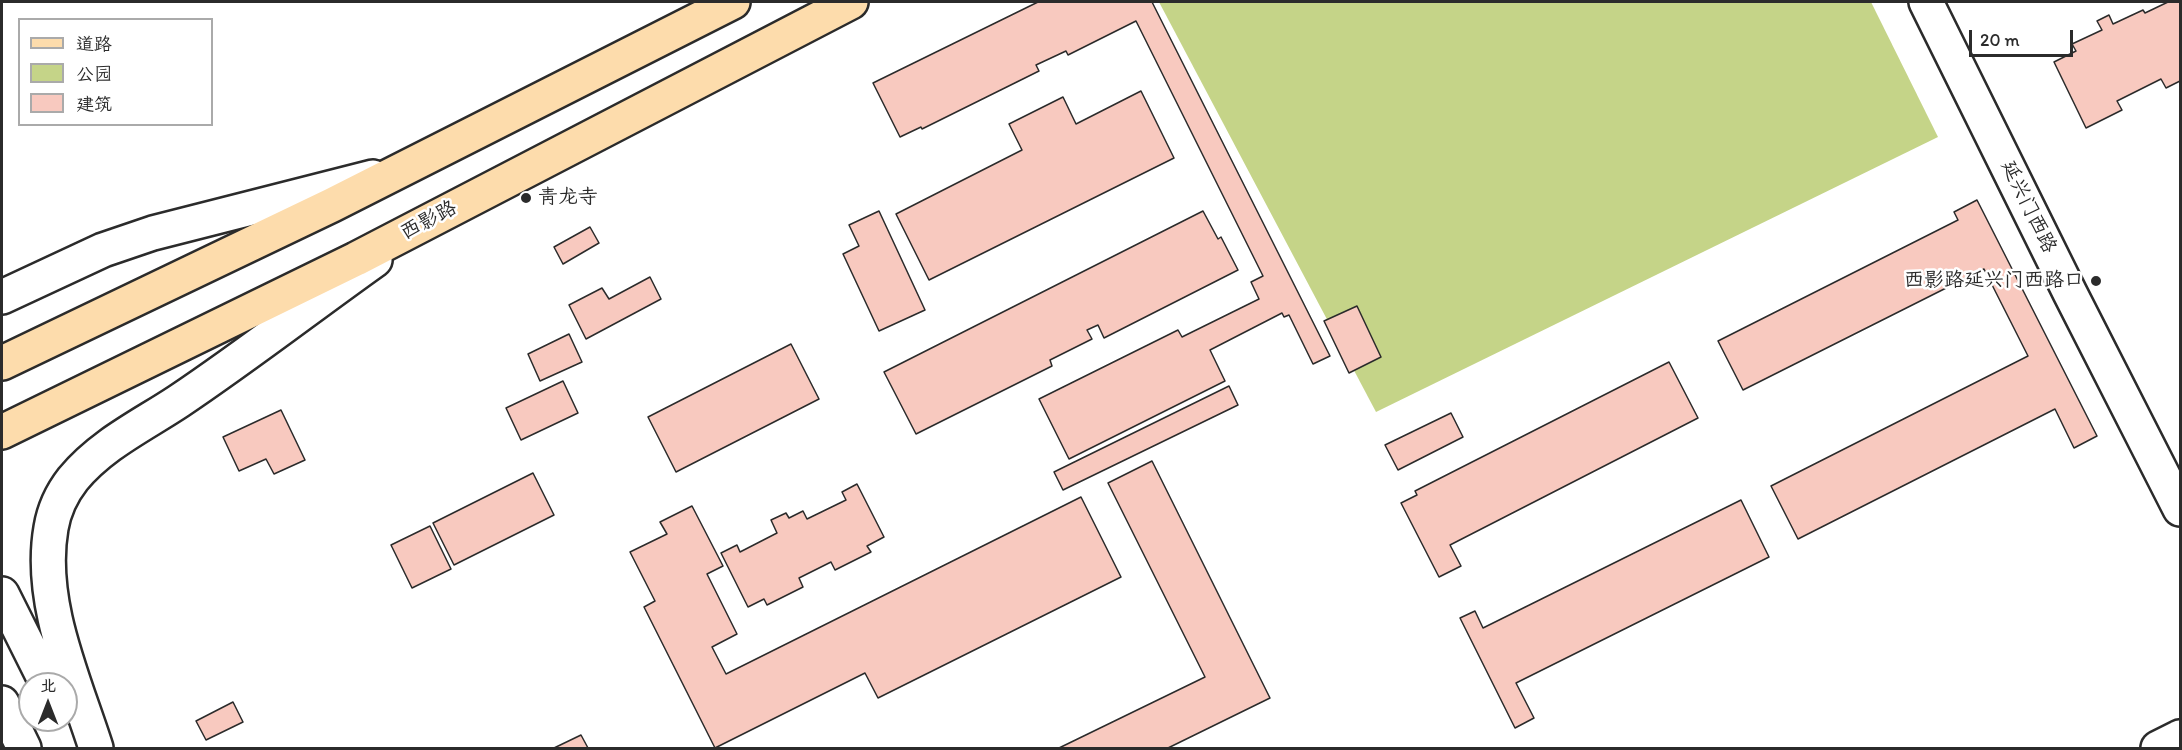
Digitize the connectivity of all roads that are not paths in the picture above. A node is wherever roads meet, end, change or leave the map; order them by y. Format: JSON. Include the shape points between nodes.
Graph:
{"nodes":[{"id":1,"x":733,"y":2,"type":"edge"},
{"id":2,"x":851,"y":2,"type":"edge"},
{"id":3,"x":1926,"y":2,"type":"edge"},
{"id":4,"x":401,"y":170,"type":"junction"},
{"id":5,"x":426,"y":223,"type":"junction"},
{"id":6,"x":2,"y":297,"type":"edge"},
{"id":7,"x":2,"y":363,"type":"edge"},
{"id":8,"x":2,"y":432,"type":"edge"},
{"id":9,"x":2181,"y":508,"type":"edge"},
{"id":10,"x":2,"y":594,"type":"edge"},
{"id":11,"x":41,"y":672,"type":"edge"},
{"id":12,"x":3,"y":707,"type":"edge"},
{"id":13,"x":71,"y":732,"type":"edge"},
{"id":14,"x":2181,"y":737,"type":"edge"},
{"id":15,"x":24,"y":748,"type":"edge"},
{"id":16,"x":79,"y":748,"type":"edge"},
{"id":17,"x":96,"y":748,"type":"edge"},
{"id":18,"x":2158,"y":748,"type":"edge"}],
"edges":[{"from":1,"to":4,"type":"main road"},
{"from":2,"to":5,"type":"main road","name":"西影路"},
{"from":3,"to":9,"type":"main road","name":"延兴门西路"},
{"from":4,"to":6,"type":"main road","via":[[153,232]]},
{"from":4,"to":7,"type":"main road"},
{"from":5,"to":8,"type":"main road","name":"西影路"},
{"from":5,"to":17,"type":"main road","via":[[178,401],[132,429],[95,457],[59,500],[51,527],[49,581],[59,634]]},
{"from":10,"to":11,"type":"main road"},
{"from":12,"to":15,"type":"main road"},
{"from":13,"to":16,"type":"main road"},
{"from":14,"to":18,"type":"main road"}]}
